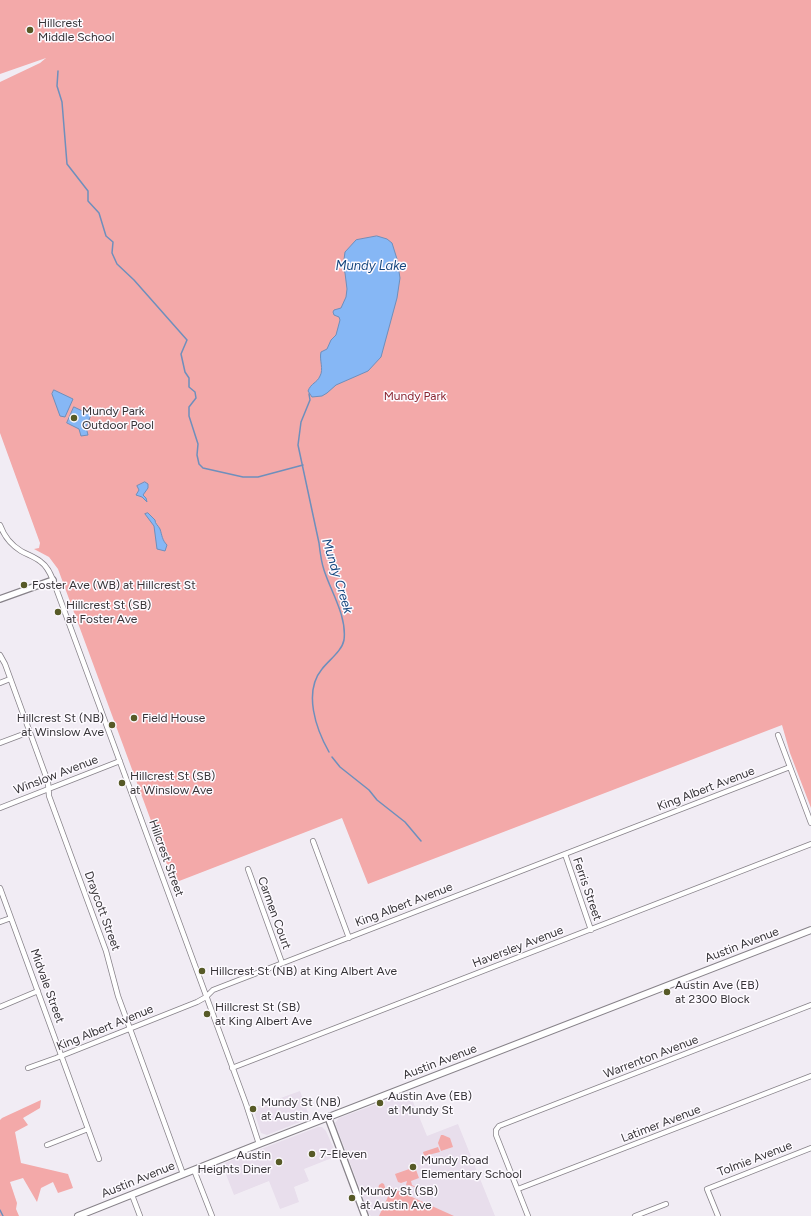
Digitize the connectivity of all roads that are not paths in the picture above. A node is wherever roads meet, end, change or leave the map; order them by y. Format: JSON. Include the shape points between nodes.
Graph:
{"nodes":[{"id":1,"x":0,"y":526,"type":"edge"},
{"id":2,"x":53,"y":580,"type":"junction"},
{"id":3,"x":0,"y":599,"type":"edge"},
{"id":4,"x":0,"y":655,"type":"edge"},
{"id":5,"x":10,"y":679,"type":"junction"},
{"id":6,"x":0,"y":683,"type":"edge"},
{"id":7,"x":29,"y":732,"type":"junction"},
{"id":8,"x":778,"y":735,"type":"dead end"},
{"id":9,"x":0,"y":743,"type":"edge"},
{"id":10,"x":120,"y":761,"type":"junction"},
{"id":11,"x":790,"y":767,"type":"junction"},
{"id":12,"x":49,"y":789,"type":"junction"},
{"id":13,"x":0,"y":808,"type":"edge"},
{"id":14,"x":811,"y":823,"type":"edge"},
{"id":15,"x":313,"y":841,"type":"dead end"},
{"id":16,"x":811,"y":844,"type":"edge"},
{"id":17,"x":565,"y":854,"type":"junction"},
{"id":18,"x":248,"y":869,"type":"dead end"},
{"id":19,"x":0,"y":888,"type":"edge"},
{"id":20,"x":11,"y":918,"type":"junction"},
{"id":21,"x":0,"y":922,"type":"edge"},
{"id":22,"x":591,"y":930,"type":"junction"},
{"id":23,"x":811,"y":930,"type":"edge"},
{"id":24,"x":348,"y":938,"type":"junction"},
{"id":25,"x":282,"y":964,"type":"junction"},
{"id":26,"x":38,"y":991,"type":"junction"},
{"id":27,"x":206,"y":997,"type":"junction"},
{"id":28,"x":811,"y":1005,"type":"edge"},
{"id":29,"x":0,"y":1007,"type":"edge"},
{"id":30,"x":130,"y":1028,"type":"junction"},
{"id":31,"x":62,"y":1056,"type":"junction"},
{"id":32,"x":28,"y":1068,"type":"dead end"},
{"id":33,"x":232,"y":1068,"type":"junction"},
{"id":34,"x":811,"y":1076,"type":"edge"},
{"id":35,"x":328,"y":1117,"type":"junction"},
{"id":36,"x":88,"y":1129,"type":"junction"},
{"id":37,"x":259,"y":1144,"type":"junction"},
{"id":38,"x":46,"y":1146,"type":"dead end"},
{"id":39,"x":811,"y":1148,"type":"edge"},
{"id":40,"x":99,"y":1159,"type":"dead end"},
{"id":41,"x":194,"y":1170,"type":"junction"},
{"id":42,"x":183,"y":1174,"type":"junction"},
{"id":43,"x":518,"y":1190,"type":"junction"},
{"id":44,"x":132,"y":1195,"type":"junction"},
{"id":45,"x":666,"y":1204,"type":"dead end"},
{"id":46,"x":78,"y":1216,"type":"edge"},
{"id":47,"x":140,"y":1216,"type":"edge"},
{"id":48,"x":212,"y":1216,"type":"edge"},
{"id":49,"x":365,"y":1216,"type":"edge"},
{"id":50,"x":528,"y":1216,"type":"edge"},
{"id":51,"x":635,"y":1216,"type":"edge"},
{"id":52,"x":718,"y":1216,"type":"edge"}],
"edges":[{"from":1,"to":2,"type":"street","name":"Hillcrest Street","via":[[12,544],[47,568]]},
{"from":2,"to":3,"type":"street"},
{"from":2,"to":10,"type":"street","name":"Hillcrest Street"},
{"from":4,"to":5,"type":"street","name":"Draycott Street"},
{"from":5,"to":6,"type":"street"},
{"from":5,"to":7,"type":"street","name":"Draycott Street"},
{"from":7,"to":9,"type":"street"},
{"from":7,"to":12,"type":"street","name":"Draycott Street"},
{"from":8,"to":11,"type":"street"},
{"from":10,"to":12,"type":"street","name":"Winslow Avenue"},
{"from":10,"to":27,"type":"street","name":"Hillcrest Street"},
{"from":11,"to":14,"type":"street"},
{"from":11,"to":17,"type":"street","name":"King Albert Avenue"},
{"from":12,"to":13,"type":"street","name":"Winslow Avenue"},
{"from":12,"to":30,"type":"street","name":"Draycott Street","via":[[49,796],[108,955],[117,992]]},
{"from":15,"to":24,"type":"street"},
{"from":16,"to":22,"type":"street","name":"Haversley Avenue"},
{"from":17,"to":22,"type":"street","name":"Ferris Street"},
{"from":17,"to":24,"type":"street","name":"King Albert Avenue"},
{"from":18,"to":25,"type":"street","name":"Carmen Court"},
{"from":19,"to":20,"type":"street","name":"Midvale Street"},
{"from":20,"to":21,"type":"street"},
{"from":20,"to":26,"type":"street","name":"Midvale Street"},
{"from":22,"to":33,"type":"street","name":"Haversley Avenue"},
{"from":23,"to":35,"type":"main road","name":"Austin Avenue"},
{"from":24,"to":25,"type":"street","name":"King Albert Avenue"},
{"from":25,"to":27,"type":"street","name":"King Albert Avenue","via":[[213,990]]},
{"from":26,"to":29,"type":"street"},
{"from":26,"to":31,"type":"street","name":"Midvale Street"},
{"from":27,"to":30,"type":"street","name":"King Albert Avenue"},
{"from":27,"to":33,"type":"street","name":"Hillcrest Street"},
{"from":28,"to":43,"type":"street","name":"Warrenton Avenue","via":[[499,1126],[496,1135]]},
{"from":30,"to":31,"type":"street","name":"King Albert Avenue"},
{"from":30,"to":42,"type":"street","name":"Draycott Street"},
{"from":31,"to":32,"type":"street","name":"King Albert Avenue"},
{"from":31,"to":36,"type":"street","name":"Midvale Street"},
{"from":33,"to":37,"type":"street","name":"Hillcrest Street"},
{"from":34,"to":43,"type":"street","name":"Latimer Avenue"},
{"from":35,"to":37,"type":"main road","name":"Austin Avenue"},
{"from":35,"to":49,"type":"street"},
{"from":36,"to":38,"type":"street"},
{"from":36,"to":40,"type":"street","name":"Midvale Street"},
{"from":37,"to":41,"type":"main road","name":"Austin Avenue"},
{"from":39,"to":52,"type":"street","name":"Tolmie Avenue","via":[[707,1189]]},
{"from":41,"to":42,"type":"main road","name":"Austin Avenue"},
{"from":41,"to":48,"type":"street"},
{"from":42,"to":44,"type":"main road","name":"Austin Avenue"},
{"from":43,"to":50,"type":"street"},
{"from":44,"to":46,"type":"main road","name":"Austin Avenue"},
{"from":44,"to":47,"type":"street"},
{"from":45,"to":51,"type":"street"}]}
